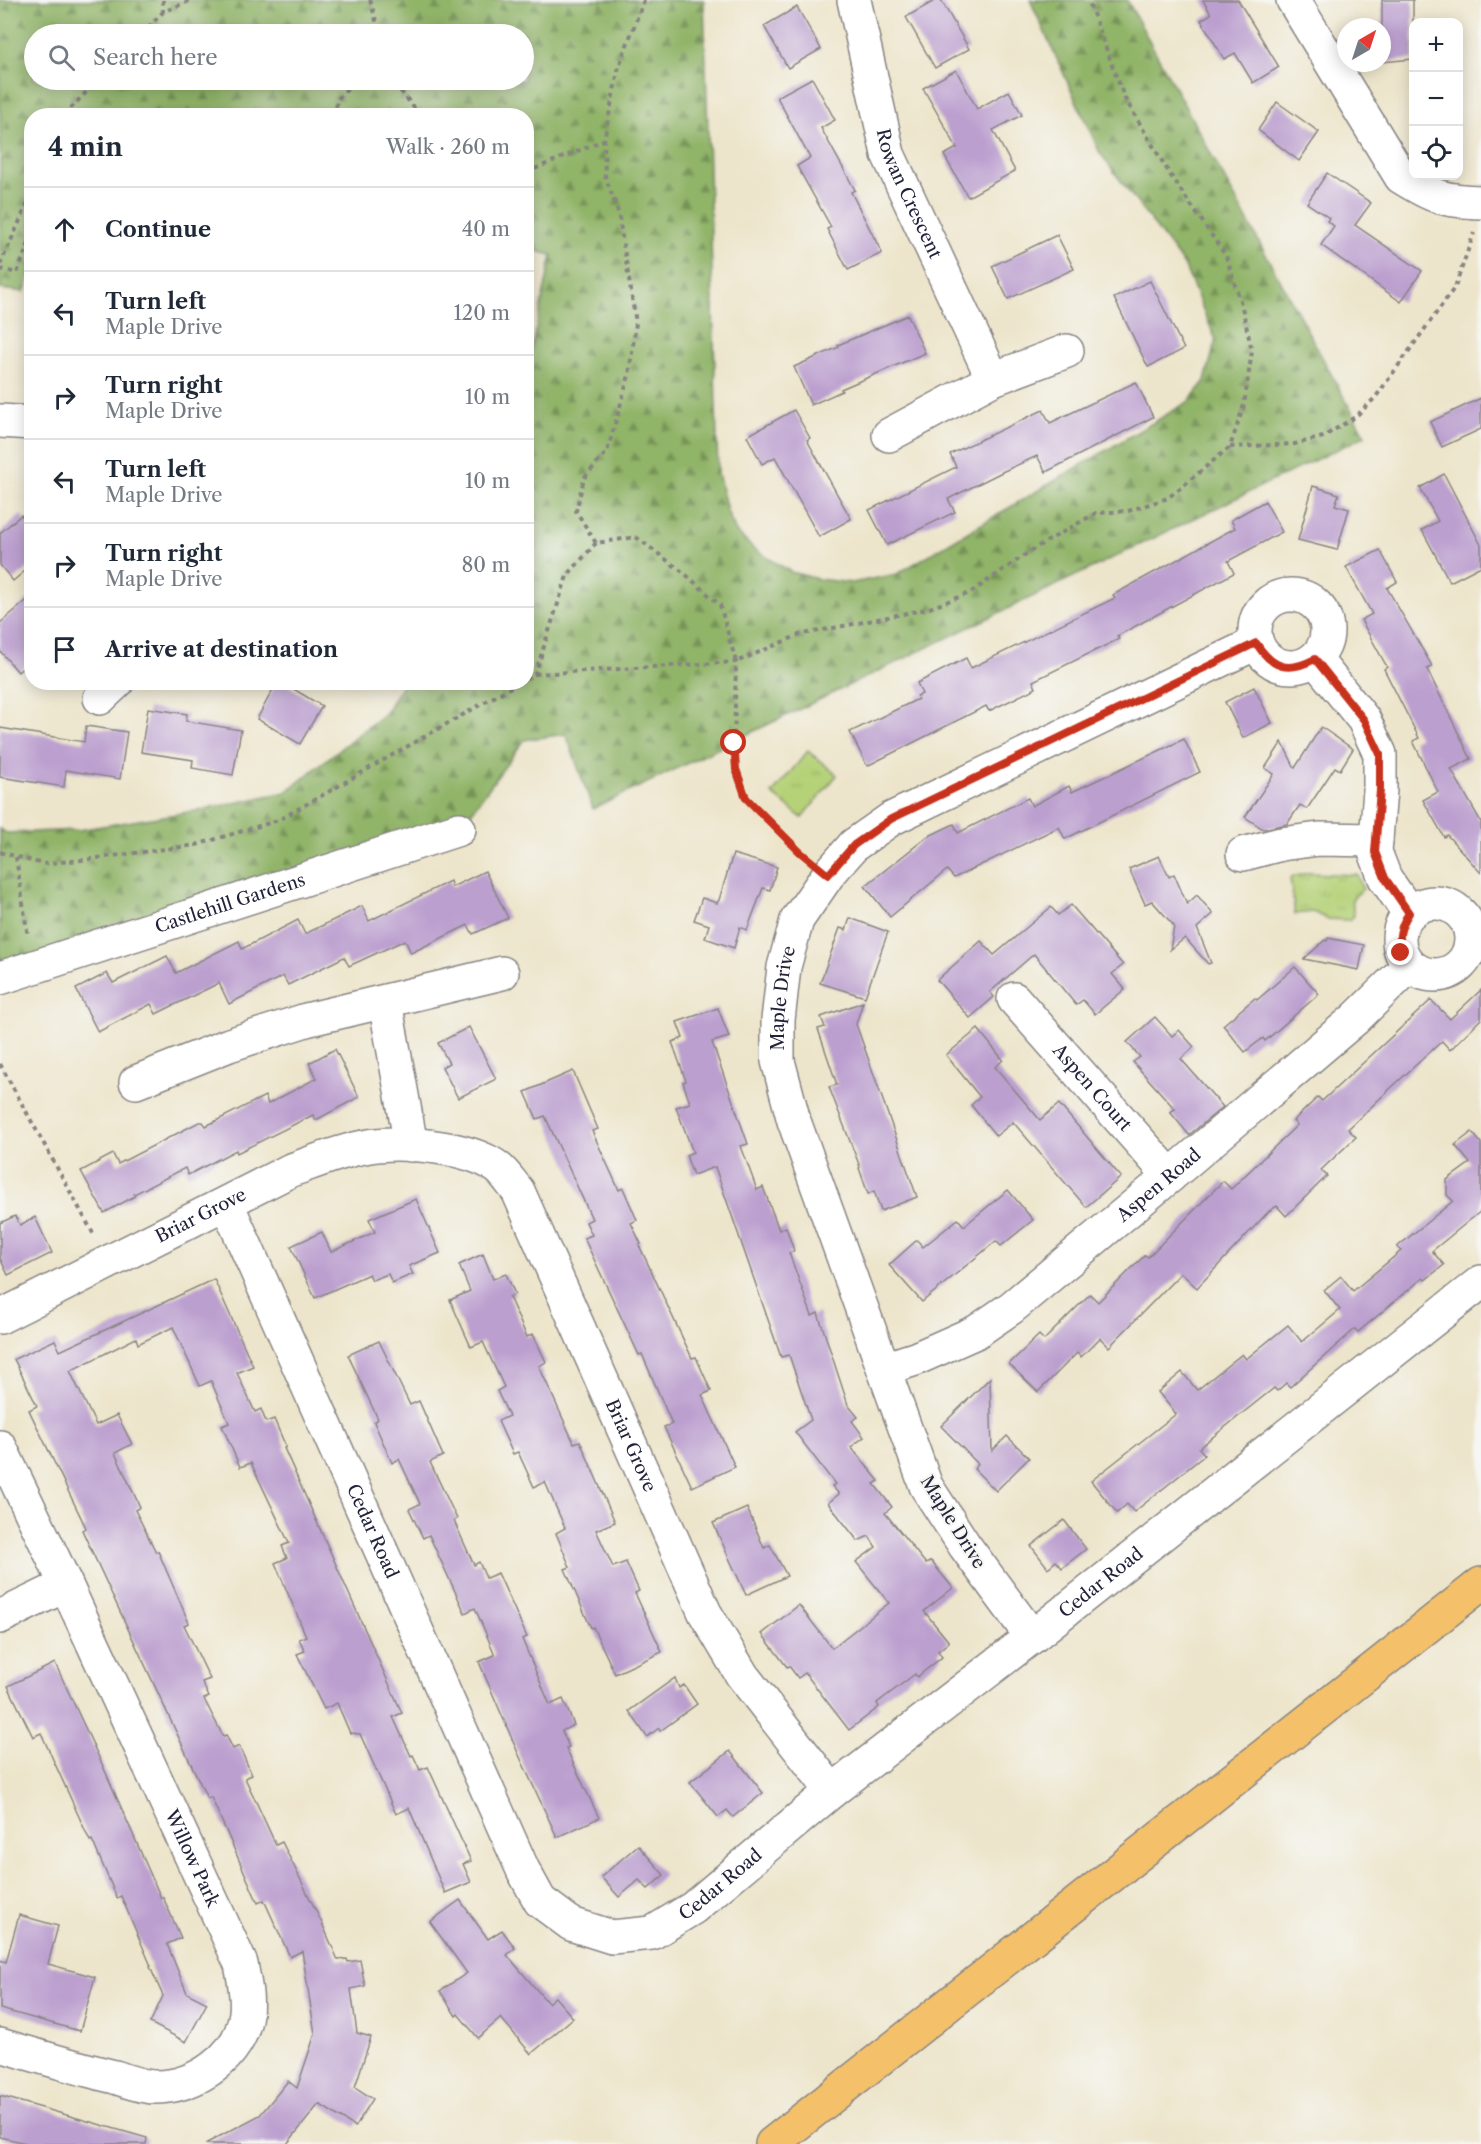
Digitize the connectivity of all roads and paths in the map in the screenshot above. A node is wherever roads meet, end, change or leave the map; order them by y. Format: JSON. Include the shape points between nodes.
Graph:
{"nodes":[{"id":1,"x":163,"y":0,"type":"edge"},
{"id":2,"x":192,"y":0,"type":"edge"},
{"id":3,"x":370,"y":0,"type":"edge"},
{"id":4,"x":644,"y":0,"type":"edge"},
{"id":5,"x":854,"y":0,"type":"edge"},
{"id":6,"x":1088,"y":0,"type":"edge"},
{"id":7,"x":1301,"y":3,"type":"edge"},
{"id":8,"x":164,"y":12,"type":"junction"},
{"id":9,"x":152,"y":24,"type":"edge"},
{"id":10,"x":377,"y":24,"type":"edge"},
{"id":11,"x":88,"y":90,"type":"edge"},
{"id":12,"x":346,"y":90,"type":"edge"},
{"id":13,"x":401,"y":90,"type":"edge"},
{"id":14,"x":71,"y":108,"type":"edge"},
{"id":15,"x":336,"y":108,"type":"edge"},
{"id":16,"x":415,"y":108,"type":"edge"},
{"id":17,"x":604,"y":140,"type":"junction"},
{"id":18,"x":534,"y":169,"type":"edge"},
{"id":19,"x":24,"y":212,"type":"edge"},
{"id":20,"x":1478,"y":216,"type":"edge"},
{"id":21,"x":24,"y":254,"type":"edge"},
{"id":22,"x":0,"y":267,"type":"edge"},
{"id":23,"x":1067,"y":351,"type":"dead end"},
{"id":24,"x":993,"y":379,"type":"junction"},
{"id":25,"x":0,"y":421,"type":"edge"},
{"id":26,"x":24,"y":422,"type":"edge"},
{"id":27,"x":889,"y":435,"type":"dead end"},
{"id":28,"x":1230,"y":447,"type":"junction"},
{"id":29,"x":596,"y":543,"type":"junction"},
{"id":30,"x":1256,"y":643,"type":"junction"},
{"id":31,"x":1315,"y":659,"type":"junction"},
{"id":32,"x":736,"y":662,"type":"junction"},
{"id":33,"x":535,"y":674,"type":"joint"},
{"id":34,"x":505,"y":690,"type":"edge"},
{"id":35,"x":459,"y":829,"type":"dead end"},
{"id":36,"x":1376,"y":840,"type":"junction"},
{"id":37,"x":0,"y":852,"type":"edge"},
{"id":38,"x":1243,"y":854,"type":"dead end"},
{"id":39,"x":16,"y":857,"type":"junction"},
{"id":40,"x":828,"y":875,"type":"junction"},
{"id":41,"x":1409,"y":913,"type":"junction"},
{"id":42,"x":1410,"y":965,"type":"junction"},
{"id":43,"x":33,"y":967,"type":"junction"},
{"id":44,"x":502,"y":972,"type":"dead end"},
{"id":45,"x":0,"y":978,"type":"edge"},
{"id":46,"x":1014,"y":999,"type":"dead end"},
{"id":47,"x":385,"y":1002,"type":"junction"},
{"id":48,"x":0,"y":1064,"type":"edge"},
{"id":49,"x":136,"y":1082,"type":"dead end"},
{"id":50,"x":411,"y":1145,"type":"junction"},
{"id":51,"x":1170,"y":1176,"type":"junction"},
{"id":52,"x":227,"y":1204,"type":"junction"},
{"id":53,"x":109,"y":1262,"type":"junction"},
{"id":54,"x":1481,"y":1282,"type":"edge"},
{"id":55,"x":0,"y":1317,"type":"edge"},
{"id":56,"x":884,"y":1369,"type":"junction"},
{"id":57,"x":0,"y":1447,"type":"edge"},
{"id":58,"x":1481,"y":1584,"type":"edge"},
{"id":59,"x":66,"y":1585,"type":"junction"},
{"id":60,"x":0,"y":1617,"type":"edge"},
{"id":61,"x":1032,"y":1636,"type":"junction"},
{"id":62,"x":832,"y":1791,"type":"junction"},
{"id":63,"x":0,"y":2045,"type":"edge"},
{"id":64,"x":772,"y":2144,"type":"edge"}],
"edges":[{"from":1,"to":8,"type":"path"},
{"from":2,"to":8,"type":"path"},
{"from":3,"to":10,"type":"path"},
{"from":4,"to":17,"type":"path","via":[[619,66]]},
{"from":5,"to":24,"type":"street","name":"Rowan Crescent","via":[[888,154]]},
{"from":6,"to":28,"type":"path","via":[[1124,97],[1230,267],[1252,351],[1244,405]]},
{"from":7,"to":20,"type":"street","via":[[1401,177]]},
{"from":8,"to":9,"type":"path"},
{"from":11,"to":14,"type":"path"},
{"from":12,"to":15,"type":"path","via":[[337,100]]},
{"from":13,"to":16,"type":"path"},
{"from":17,"to":18,"type":"path"},
{"from":17,"to":29,"type":"path","via":[[605,176],[618,212],[636,323],[629,375],[607,452],[584,478],[576,511]]},
{"from":19,"to":22,"type":"path"},
{"from":20,"to":28,"type":"path","via":[[1455,287],[1375,398],[1355,417],[1323,437],[1295,444]]},
{"from":21,"to":22,"type":"path","via":[[16,273]]},
{"from":23,"to":24,"type":"street"},
{"from":24,"to":27,"type":"street"},
{"from":25,"to":26,"type":"street"},
{"from":28,"to":32,"type":"path","via":[[1168,498],[1128,511],[1096,513],[1035,548],[970,593],[927,609],[799,635]]},
{"from":29,"to":32,"type":"path","via":[[636,537],[684,573],[720,605]]},
{"from":29,"to":33,"type":"path","via":[[567,576]]},
{"from":30,"to":31,"type":"street","via":[[1266,658],[1281,667],[1299,667]]},
{"from":30,"to":31,"type":"street","via":[[1254,630],[1264,606],[1288,595],[1300,597],[1312,602],[1326,623],[1327,636]]},
{"from":30,"to":40,"type":"street","name":"Maple Drive","via":[[891,819],[854,845]]},
{"from":31,"to":36,"type":"street","via":[[1364,720],[1380,754]]},
{"from":32,"to":33,"type":"path"},
{"from":32,"to":40,"type":"path","via":[[734,743],[736,769],[746,798]]},
{"from":34,"to":39,"type":"path","via":[[279,820],[196,845],[43,864]]},
{"from":35,"to":43,"type":"street","name":"Castlehill Gardens"},
{"from":36,"to":38,"type":"street","via":[[1319,839]]},
{"from":36,"to":41,"type":"street","via":[[1375,852],[1385,878]]},
{"from":37,"to":39,"type":"path"},
{"from":39,"to":43,"type":"path"},
{"from":40,"to":56,"type":"street","name":"Maple Drive","via":[[797,920],[784,967],[778,1061],[794,1121]]},
{"from":41,"to":42,"type":"street","via":[[1398,939],[1401,953]]},
{"from":41,"to":42,"type":"street","via":[[1431,902],[1454,907],[1464,915],[1472,938],[1470,950],[1455,970],[1431,975]]},
{"from":42,"to":51,"type":"street","name":"Aspen Road","via":[[1355,1019]]},
{"from":43,"to":45,"type":"street","name":"Castlehill Gardens"},
{"from":44,"to":47,"type":"street"},
{"from":46,"to":51,"type":"street","name":"Aspen Court"},
{"from":47,"to":49,"type":"street","via":[[306,1020],[240,1041]]},
{"from":47,"to":50,"type":"street"},
{"from":48,"to":53,"type":"path"},
{"from":50,"to":52,"type":"street","name":"Briar Grove","via":[[366,1146],[328,1157],[289,1171]]},
{"from":50,"to":62,"type":"street","name":"Briar Grove","via":[[471,1154],[498,1168],[518,1191],[705,1613],[742,1675]]},
{"from":51,"to":56,"type":"street","name":"Aspen Road","via":[[1011,1308],[976,1332]]},
{"from":52,"to":53,"type":"street","name":"Briar Grove"},
{"from":52,"to":62,"type":"street","name":"Cedar Road","via":[[540,1901],[571,1924],[612,1937],[652,1933],[693,1908]]},
{"from":53,"to":55,"type":"street","name":"Briar Grove"},
{"from":54,"to":61,"type":"street","name":"Cedar Road"},
{"from":56,"to":61,"type":"street","name":"Maple Drive","via":[[927,1486],[965,1546]]},
{"from":57,"to":59,"type":"street","name":"Willow Park"},
{"from":58,"to":64,"type":"highway"},
{"from":59,"to":60,"type":"street"},
{"from":59,"to":63,"type":"street","name":"Willow Park","via":[[241,1964],[246,2015],[239,2038],[226,2057],[204,2074],[180,2085],[152,2087]]},
{"from":61,"to":62,"type":"street","name":"Cedar Road"}]}
